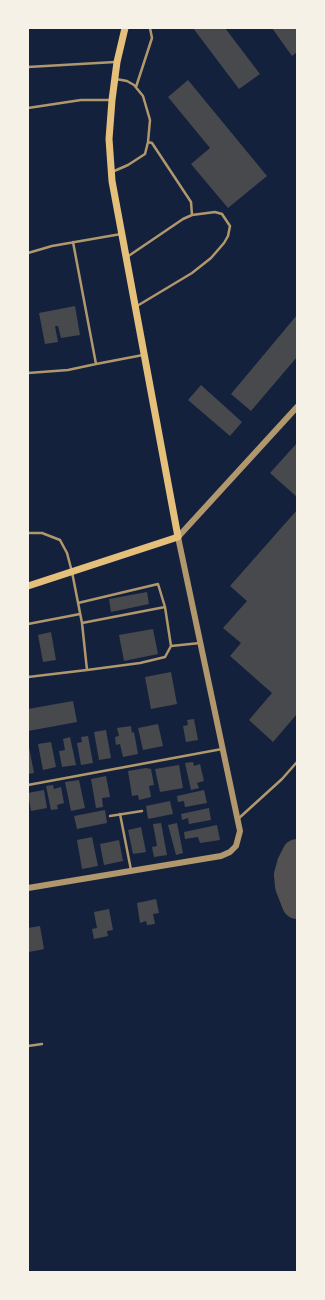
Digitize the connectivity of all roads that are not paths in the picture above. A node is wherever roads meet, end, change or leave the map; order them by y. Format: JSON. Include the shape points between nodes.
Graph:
{"nodes":[{"id":1,"x":124,"y":28,"type":"edge"},
{"id":2,"x":150,"y":28,"type":"edge"},
{"id":3,"x":117,"y":62,"type":"junction"},
{"id":4,"x":28,"y":68,"type":"edge"},
{"id":5,"x":114,"y":79,"type":"junction"},
{"id":6,"x":136,"y":87,"type":"junction"},
{"id":7,"x":112,"y":100,"type":"junction"},
{"id":8,"x":28,"y":108,"type":"edge"},
{"id":9,"x":148,"y":142,"type":"junction"},
{"id":10,"x":111,"y":172,"type":"junction"},
{"id":11,"x":192,"y":215,"type":"junction"},
{"id":12,"x":121,"y":234,"type":"junction"},
{"id":13,"x":73,"y":242,"type":"junction"},
{"id":14,"x":28,"y":253,"type":"edge"},
{"id":15,"x":125,"y":258,"type":"junction"},
{"id":16,"x":134,"y":307,"type":"junction"},
{"id":17,"x":144,"y":355,"type":"junction"},
{"id":18,"x":96,"y":364,"type":"junction"},
{"id":19,"x":28,"y":373,"type":"edge"},
{"id":20,"x":297,"y":407,"type":"edge"},
{"id":21,"x":28,"y":533,"type":"edge"},
{"id":22,"x":178,"y":538,"type":"junction"},
{"id":23,"x":72,"y":572,"type":"junction"},
{"id":24,"x":28,"y":586,"type":"edge"},
{"id":25,"x":78,"y":603,"type":"junction"},
{"id":26,"x":165,"y":607,"type":"junction"},
{"id":27,"x":80,"y":614,"type":"junction"},
{"id":28,"x":82,"y":623,"type":"junction"},
{"id":29,"x":28,"y":624,"type":"edge"},
{"id":30,"x":200,"y":643,"type":"junction"},
{"id":31,"x":171,"y":646,"type":"junction"},
{"id":32,"x":88,"y":670,"type":"junction"},
{"id":33,"x":28,"y":678,"type":"edge"},
{"id":34,"x":223,"y":749,"type":"junction"},
{"id":35,"x":297,"y":762,"type":"edge"},
{"id":36,"x":28,"y":785,"type":"edge"},
{"id":37,"x":142,"y":810,"type":"dead end"},
{"id":38,"x":120,"y":814,"type":"junction"},
{"id":39,"x":110,"y":816,"type":"dead end"},
{"id":40,"x":238,"y":820,"type":"junction"},
{"id":41,"x":131,"y":871,"type":"junction"},
{"id":42,"x":28,"y":888,"type":"edge"},
{"id":43,"x":42,"y":1044,"type":"dead end"},
{"id":44,"x":28,"y":1046,"type":"edge"}],
"edges":[{"from":1,"to":3,"type":"main road"},
{"from":2,"to":6,"type":"lane","via":[[152,38]]},
{"from":3,"to":4,"type":"lane"},
{"from":3,"to":5,"type":"main road"},
{"from":5,"to":6,"type":"lane","via":[[127,81]]},
{"from":5,"to":7,"type":"main road"},
{"from":6,"to":9,"type":"lane","via":[[143,96],[150,120]]},
{"from":7,"to":8,"type":"lane","via":[[81,100]]},
{"from":7,"to":10,"type":"main road","via":[[109,139]]},
{"from":9,"to":10,"type":"lane","via":[[145,154],[128,166]]},
{"from":9,"to":11,"type":"lane","via":[[152,144],[191,202]]},
{"from":10,"to":12,"type":"main road"},
{"from":11,"to":15,"type":"lane"},
{"from":11,"to":16,"type":"lane","via":[[215,212],[222,214],[230,226],[224,243],[211,258],[192,273]]},
{"from":12,"to":13,"type":"lane"},
{"from":12,"to":15,"type":"main road"},
{"from":13,"to":14,"type":"lane"},
{"from":13,"to":18,"type":"lane"},
{"from":15,"to":16,"type":"main road"},
{"from":16,"to":17,"type":"main road"},
{"from":17,"to":18,"type":"lane"},
{"from":17,"to":22,"type":"main road"},
{"from":18,"to":19,"type":"lane","via":[[68,370]]},
{"from":20,"to":22,"type":"street"},
{"from":21,"to":23,"type":"lane","via":[[42,533],[60,540]]},
{"from":22,"to":23,"type":"main road"},
{"from":22,"to":30,"type":"street"},
{"from":23,"to":24,"type":"main road"},
{"from":23,"to":25,"type":"lane"},
{"from":25,"to":26,"type":"lane","via":[[158,584]]},
{"from":25,"to":27,"type":"lane"},
{"from":26,"to":28,"type":"lane"},
{"from":26,"to":31,"type":"lane"},
{"from":27,"to":28,"type":"lane"},
{"from":27,"to":29,"type":"lane"},
{"from":28,"to":32,"type":"lane"},
{"from":30,"to":31,"type":"lane"},
{"from":30,"to":34,"type":"street"},
{"from":31,"to":32,"type":"lane","via":[[165,657]]},
{"from":32,"to":33,"type":"lane"},
{"from":34,"to":36,"type":"lane"},
{"from":34,"to":40,"type":"street"},
{"from":35,"to":40,"type":"lane"},
{"from":37,"to":38,"type":"lane"},
{"from":38,"to":39,"type":"lane"},
{"from":38,"to":41,"type":"lane"},
{"from":40,"to":41,"type":"street","via":[[240,831],[236,846],[230,852],[220,856]]},
{"from":41,"to":42,"type":"street"},
{"from":43,"to":44,"type":"lane"}]}
